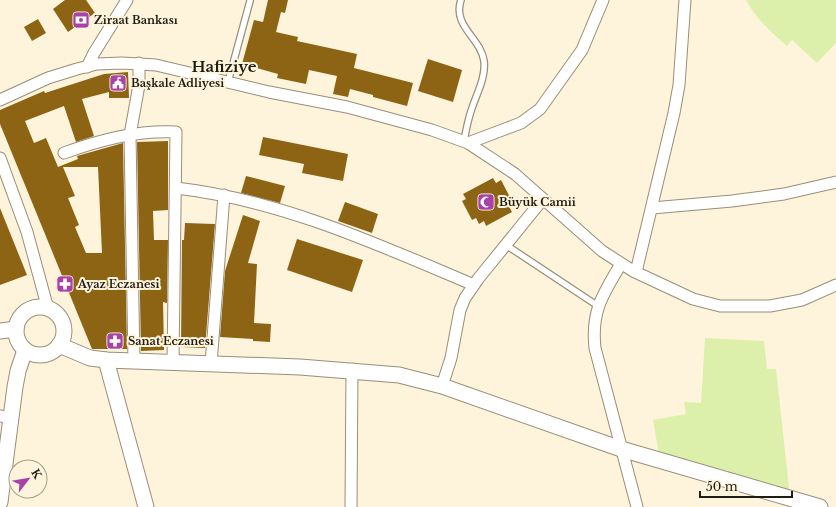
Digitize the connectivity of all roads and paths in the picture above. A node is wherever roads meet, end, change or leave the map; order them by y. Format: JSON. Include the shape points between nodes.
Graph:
{"nodes":[{"id":1,"x":127,"y":0,"type":"edge"},
{"id":2,"x":461,"y":0,"type":"edge"},
{"id":3,"x":603,"y":0,"type":"edge"},
{"id":4,"x":685,"y":0,"type":"edge"},
{"id":5,"x":250,"y":1,"type":"dead end"},
{"id":6,"x":139,"y":64,"type":"junction"},
{"id":7,"x":87,"y":67,"type":"junction"},
{"id":8,"x":228,"y":82,"type":"junction"},
{"id":9,"x":0,"y":100,"type":"edge"},
{"id":10,"x":130,"y":135,"type":"junction"},
{"id":11,"x":466,"y":142,"type":"junction"},
{"id":12,"x":64,"y":153,"type":"dead end"},
{"id":13,"x":0,"y":158,"type":"edge"},
{"id":14,"x":836,"y":182,"type":"edge"},
{"id":15,"x":176,"y":188,"type":"junction"},
{"id":16,"x":224,"y":195,"type":"junction"},
{"id":17,"x":543,"y":199,"type":"junction"},
{"id":18,"x":652,"y":208,"type":"junction"},
{"id":19,"x":506,"y":245,"type":"junction"},
{"id":20,"x":621,"y":264,"type":"junction"},
{"id":21,"x":636,"y":272,"type":"junction"},
{"id":22,"x":474,"y":284,"type":"junction"},
{"id":23,"x":836,"y":285,"type":"edge"},
{"id":24,"x":598,"y":306,"type":"junction"},
{"id":25,"x":48,"y":309,"type":"junction"},
{"id":26,"x":16,"y":329,"type":"junction"},
{"id":27,"x":0,"y":331,"type":"edge"},
{"id":28,"x":59,"y":345,"type":"junction"},
{"id":29,"x":25,"y":350,"type":"junction"},
{"id":30,"x":106,"y":360,"type":"junction"},
{"id":31,"x":134,"y":362,"type":"junction"},
{"id":32,"x":173,"y":363,"type":"junction"},
{"id":33,"x":211,"y":364,"type":"junction"},
{"id":34,"x":352,"y":370,"type":"junction"},
{"id":35,"x":442,"y":386,"type":"junction"},
{"id":36,"x":5,"y":417,"type":"edge"},
{"id":37,"x":621,"y":449,"type":"junction"},
{"id":38,"x":0,"y":502,"type":"edge"},
{"id":39,"x":146,"y":507,"type":"edge"},
{"id":40,"x":351,"y":507,"type":"edge"},
{"id":41,"x":637,"y":507,"type":"edge"},
{"id":42,"x":820,"y":507,"type":"edge"}],
"edges":[{"from":1,"to":7,"type":"street"},
{"from":2,"to":11,"type":"lane","via":[[460,20],[480,50],[484,66],[482,80],[471,110]]},
{"from":3,"to":11,"type":"street","via":[[582,50],[540,109],[521,123],[492,136]]},
{"from":4,"to":18,"type":"street","via":[[679,85]]},
{"from":5,"to":8,"type":"lane"},
{"from":6,"to":7,"type":"street","via":[[111,63]]},
{"from":6,"to":8,"type":"street"},
{"from":6,"to":10,"type":"street","via":[[139,85]]},
{"from":7,"to":9,"type":"street","via":[[48,78]]},
{"from":8,"to":11,"type":"street","via":[[377,114]]},
{"from":10,"to":12,"type":"street","via":[[89,144]]},
{"from":10,"to":15,"type":"street","via":[[176,132]]},
{"from":10,"to":31,"type":"street"},
{"from":11,"to":17,"type":"street","via":[[503,166]]},
{"from":13,"to":25,"type":"street","via":[[27,232]]},
{"from":14,"to":18,"type":"street","via":[[784,194]]},
{"from":15,"to":16,"type":"street"},
{"from":15,"to":32,"type":"street"},
{"from":16,"to":22,"type":"street","via":[[279,209],[333,227]]},
{"from":16,"to":33,"type":"street"},
{"from":17,"to":19,"type":"street"},
{"from":17,"to":20,"type":"street","via":[[602,251]]},
{"from":18,"to":21,"type":"street"},
{"from":19,"to":22,"type":"street"},
{"from":19,"to":24,"type":"lane"},
{"from":20,"to":21,"type":"street"},
{"from":20,"to":24,"type":"street"},
{"from":21,"to":23,"type":"street","via":[[694,299],[720,306],[786,304],[815,296]]},
{"from":22,"to":35,"type":"street","via":[[460,310],[451,358]]},
{"from":24,"to":37,"type":"street","via":[[594,323],[595,348]]},
{"from":25,"to":26,"type":"street","via":[[29,310],[20,318]]},
{"from":25,"to":28,"type":"street","via":[[58,316],[63,326]]},
{"from":26,"to":27,"type":"street"},
{"from":26,"to":29,"type":"street","via":[[18,340]]},
{"from":28,"to":29,"type":"street","via":[[43,355]]},
{"from":28,"to":30,"type":"street","via":[[90,358]]},
{"from":29,"to":36,"type":"street"},
{"from":30,"to":31,"type":"street"},
{"from":30,"to":39,"type":"street"},
{"from":31,"to":32,"type":"street"},
{"from":32,"to":33,"type":"street"},
{"from":33,"to":34,"type":"street"},
{"from":34,"to":35,"type":"street","via":[[399,375]]},
{"from":34,"to":40,"type":"street"},
{"from":35,"to":37,"type":"street"},
{"from":36,"to":38,"type":"street"},
{"from":37,"to":41,"type":"street"},
{"from":37,"to":42,"type":"street"}]}
